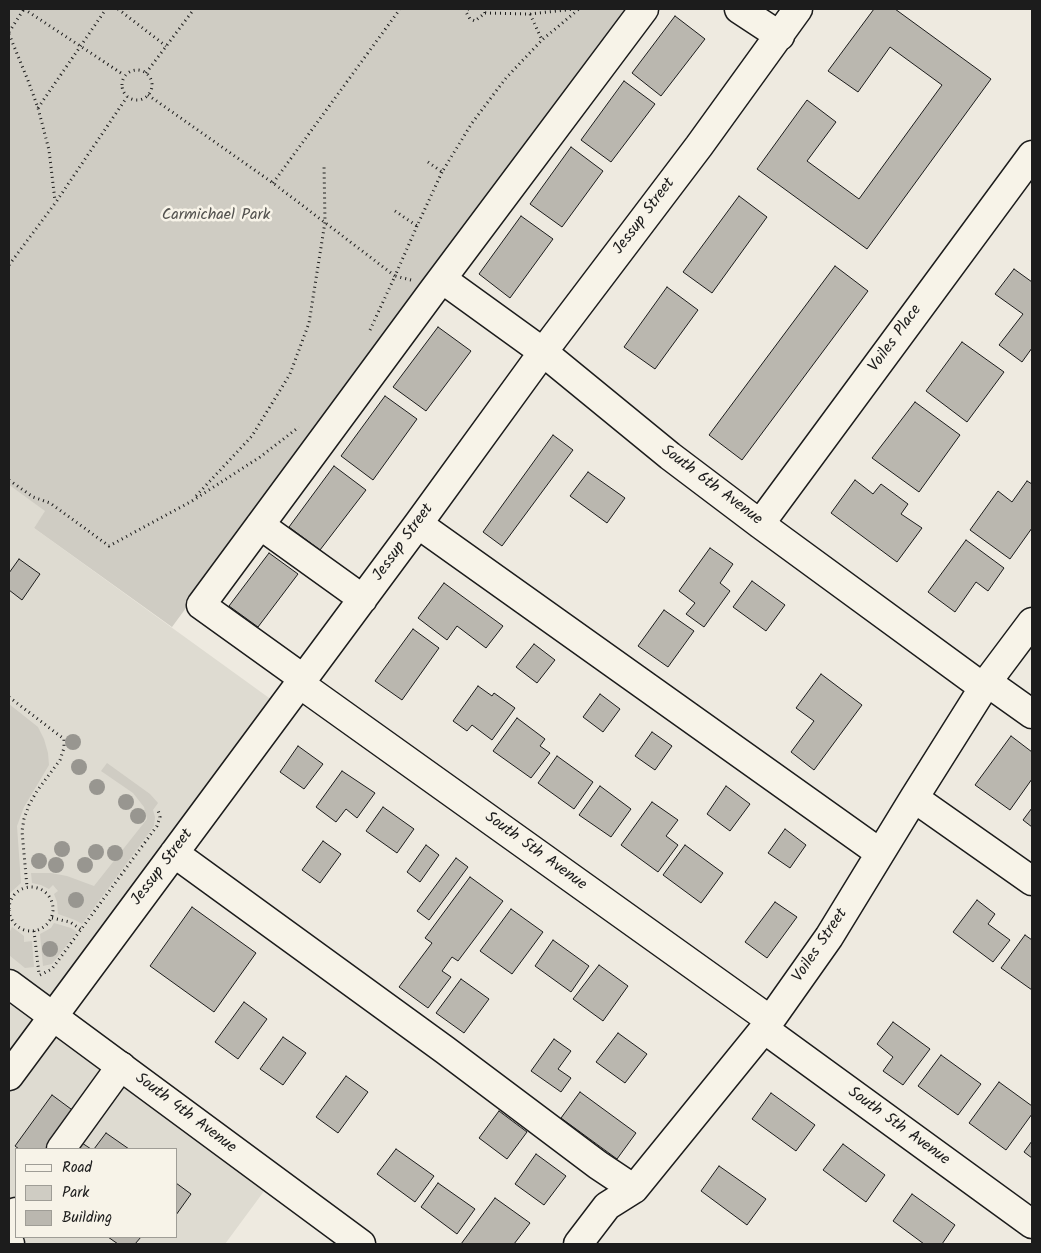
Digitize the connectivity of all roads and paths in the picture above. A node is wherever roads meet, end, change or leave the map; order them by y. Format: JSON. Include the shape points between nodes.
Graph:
{"nodes":[{"id":1,"x":24,"y":9,"type":"edge"},
{"id":2,"x":106,"y":9,"type":"edge"},
{"id":3,"x":118,"y":9,"type":"edge"},
{"id":4,"x":194,"y":9,"type":"edge"},
{"id":5,"x":400,"y":9,"type":"edge"},
{"id":6,"x":468,"y":9,"type":"edge"},
{"id":7,"x":484,"y":9,"type":"edge"},
{"id":8,"x":577,"y":9,"type":"edge"},
{"id":9,"x":644,"y":9,"type":"edge"},
{"id":10,"x":739,"y":9,"type":"edge"},
{"id":11,"x":798,"y":9,"type":"edge"},
{"id":12,"x":485,"y":14,"type":"junction"},
{"id":13,"x":530,"y":14,"type":"junction"},
{"id":14,"x":9,"y":33,"type":"edge"},
{"id":15,"x":780,"y":36,"type":"junction"},
{"id":16,"x":542,"y":40,"type":"junction"},
{"id":17,"x":81,"y":46,"type":"junction"},
{"id":18,"x":166,"y":46,"type":"junction"},
{"id":19,"x":146,"y":73,"type":"junction"},
{"id":20,"x":124,"y":75,"type":"junction"},
{"id":21,"x":148,"y":95,"type":"junction"},
{"id":22,"x":126,"y":97,"type":"junction"},
{"id":23,"x":38,"y":108,"type":"junction"},
{"id":24,"x":1032,"y":154,"type":"edge"},
{"id":25,"x":428,"y":162,"type":"dead end"},
{"id":26,"x":324,"y":165,"type":"dead end"},
{"id":27,"x":442,"y":172,"type":"junction"},
{"id":28,"x":273,"y":183,"type":"junction"},
{"id":29,"x":56,"y":202,"type":"junction"},
{"id":30,"x":395,"y":211,"type":"dead end"},
{"id":31,"x":325,"y":222,"type":"junction"},
{"id":32,"x":417,"y":226,"type":"junction"},
{"id":33,"x":9,"y":265,"type":"edge"},
{"id":34,"x":395,"y":276,"type":"junction"},
{"id":35,"x":433,"y":285,"type":"junction"},
{"id":36,"x":368,"y":334,"type":"dead end"},
{"id":37,"x":543,"y":352,"type":"junction"},
{"id":38,"x":304,"y":423,"type":"dead end"},
{"id":39,"x":9,"y":480,"type":"edge"},
{"id":40,"x":192,"y":500,"type":"junction"},
{"id":41,"x":418,"y":524,"type":"junction"},
{"id":42,"x":760,"y":524,"type":"junction"},
{"id":43,"x":260,"y":525,"type":"junction"},
{"id":44,"x":363,"y":599,"type":"junction"},
{"id":45,"x":1032,"y":622,"type":"edge"},
{"id":46,"x":302,"y":682,"type":"junction"},
{"id":47,"x":986,"y":685,"type":"junction"},
{"id":48,"x":9,"y":697,"type":"edge"},
{"id":49,"x":1032,"y":714,"type":"edge"},
{"id":50,"x":914,"y":798,"type":"junction"},
{"id":51,"x":158,"y":810,"type":"dead end"},
{"id":52,"x":174,"y":853,"type":"junction"},
{"id":53,"x":880,"y":853,"type":"junction"},
{"id":54,"x":1032,"y":881,"type":"edge"},
{"id":55,"x":27,"y":887,"type":"junction"},
{"id":56,"x":52,"y":918,"type":"junction"},
{"id":57,"x":12,"y":921,"type":"junction"},
{"id":58,"x":9,"y":927,"type":"edge"},
{"id":59,"x":82,"y":930,"type":"junction"},
{"id":60,"x":34,"y":931,"type":"junction"},
{"id":61,"x":9,"y":984,"type":"edge"},
{"id":62,"x":53,"y":1016,"type":"junction"},
{"id":63,"x":767,"y":1024,"type":"junction"},
{"id":64,"x":121,"y":1066,"type":"junction"},
{"id":65,"x":9,"y":1076,"type":"edge"},
{"id":66,"x":62,"y":1148,"type":"edge"},
{"id":67,"x":634,"y":1189,"type":"junction"},
{"id":68,"x":1032,"y":1224,"type":"edge"},
{"id":69,"x":361,"y":1244,"type":"edge"},
{"id":70,"x":578,"y":1244,"type":"edge"}],
"edges":[{"from":1,"to":14,"type":"path"},
{"from":1,"to":17,"type":"path"},
{"from":2,"to":17,"type":"path"},
{"from":3,"to":18,"type":"path"},
{"from":4,"to":18,"type":"path"},
{"from":5,"to":28,"type":"path"},
{"from":6,"to":12,"type":"path","via":[[466,12],[470,19],[475,21]]},
{"from":7,"to":12,"type":"path"},
{"from":8,"to":13,"type":"path"},
{"from":8,"to":16,"type":"path"},
{"from":9,"to":35,"type":"street"},
{"from":10,"to":15,"type":"street"},
{"from":11,"to":15,"type":"street","name":"Jessup Street"},
{"from":12,"to":13,"type":"path"},
{"from":13,"to":16,"type":"path"},
{"from":14,"to":23,"type":"path"},
{"from":15,"to":37,"type":"street","name":"Jessup Street"},
{"from":16,"to":27,"type":"path","via":[[506,78],[472,123]]},
{"from":17,"to":20,"type":"path"},
{"from":17,"to":23,"type":"path"},
{"from":18,"to":19,"type":"path"},
{"from":19,"to":20,"type":"path","via":[[139,69]]},
{"from":19,"to":21,"type":"path","via":[[152,87]]},
{"from":20,"to":22,"type":"path","via":[[121,82]]},
{"from":21,"to":22,"type":"path","via":[[134,100]]},
{"from":21,"to":28,"type":"path"},
{"from":22,"to":29,"type":"path"},
{"from":23,"to":29,"type":"path","via":[[49,150]]},
{"from":24,"to":42,"type":"street","name":"Voiles Place"},
{"from":25,"to":27,"type":"path"},
{"from":26,"to":31,"type":"path"},
{"from":27,"to":32,"type":"path"},
{"from":28,"to":31,"type":"path"},
{"from":29,"to":33,"type":"path"},
{"from":30,"to":32,"type":"path"},
{"from":31,"to":34,"type":"path"},
{"from":31,"to":40,"type":"path","via":[[309,323],[290,374],[252,436]]},
{"from":32,"to":34,"type":"path"},
{"from":34,"to":35,"type":"path"},
{"from":34,"to":36,"type":"path"},
{"from":35,"to":37,"type":"street","name":"South 6th Avenue"},
{"from":35,"to":43,"type":"street"},
{"from":37,"to":41,"type":"street","name":"Jessup Street"},
{"from":37,"to":42,"type":"street","name":"South 6th Avenue","via":[[670,456]]},
{"from":38,"to":40,"type":"path","via":[[260,457]]},
{"from":39,"to":40,"type":"path","via":[[33,497],[50,503],[109,546]]},
{"from":41,"to":44,"type":"street","name":"Jessup Street"},
{"from":41,"to":53,"type":"street"},
{"from":42,"to":47,"type":"street","name":"South 6th Avenue"},
{"from":43,"to":44,"type":"street"},
{"from":43,"to":46,"type":"street","name":"South 5th Avenue","via":[[201,605]]},
{"from":44,"to":46,"type":"street","name":"Jessup Street"},
{"from":45,"to":47,"type":"street","name":"Voiles Street"},
{"from":46,"to":52,"type":"street","name":"Jessup Street"},
{"from":46,"to":63,"type":"street","name":"South 5th Avenue"},
{"from":47,"to":49,"type":"street","name":"South 6th Avenue"},
{"from":47,"to":50,"type":"street","name":"Voiles Street"},
{"from":48,"to":55,"type":"path","via":[[64,739],[60,760],[33,798],[24,819],[22,831]]},
{"from":50,"to":53,"type":"street","name":"Voiles Street"},
{"from":50,"to":54,"type":"street"},
{"from":51,"to":59,"type":"path","via":[[157,826]]},
{"from":52,"to":62,"type":"street","name":"Jessup Street"},
{"from":52,"to":67,"type":"street"},
{"from":53,"to":63,"type":"street","name":"Voiles Street","via":[[829,937]]},
{"from":55,"to":56,"type":"path","via":[[37,887],[49,895],[54,908]]},
{"from":55,"to":57,"type":"path","via":[[12,898],[9,905]]},
{"from":56,"to":59,"type":"path","via":[[70,922]]},
{"from":56,"to":60,"type":"path","via":[[44,928]]},
{"from":57,"to":58,"type":"path"},
{"from":57,"to":60,"type":"path","via":[[22,930]]},
{"from":59,"to":60,"type":"path","via":[[52,969],[40,975]]},
{"from":61,"to":62,"type":"street","name":"South 4th Avenue"},
{"from":62,"to":64,"type":"street","name":"South 4th Avenue"},
{"from":62,"to":65,"type":"street","name":"Jessup Street"},
{"from":63,"to":67,"type":"street","name":"Voiles Street"},
{"from":63,"to":68,"type":"street","name":"South 5th Avenue"},
{"from":64,"to":66,"type":"street"},
{"from":64,"to":69,"type":"street","name":"South 4th Avenue"},
{"from":67,"to":70,"type":"street","name":"Voiles Street","via":[[607,1206]]}]}
